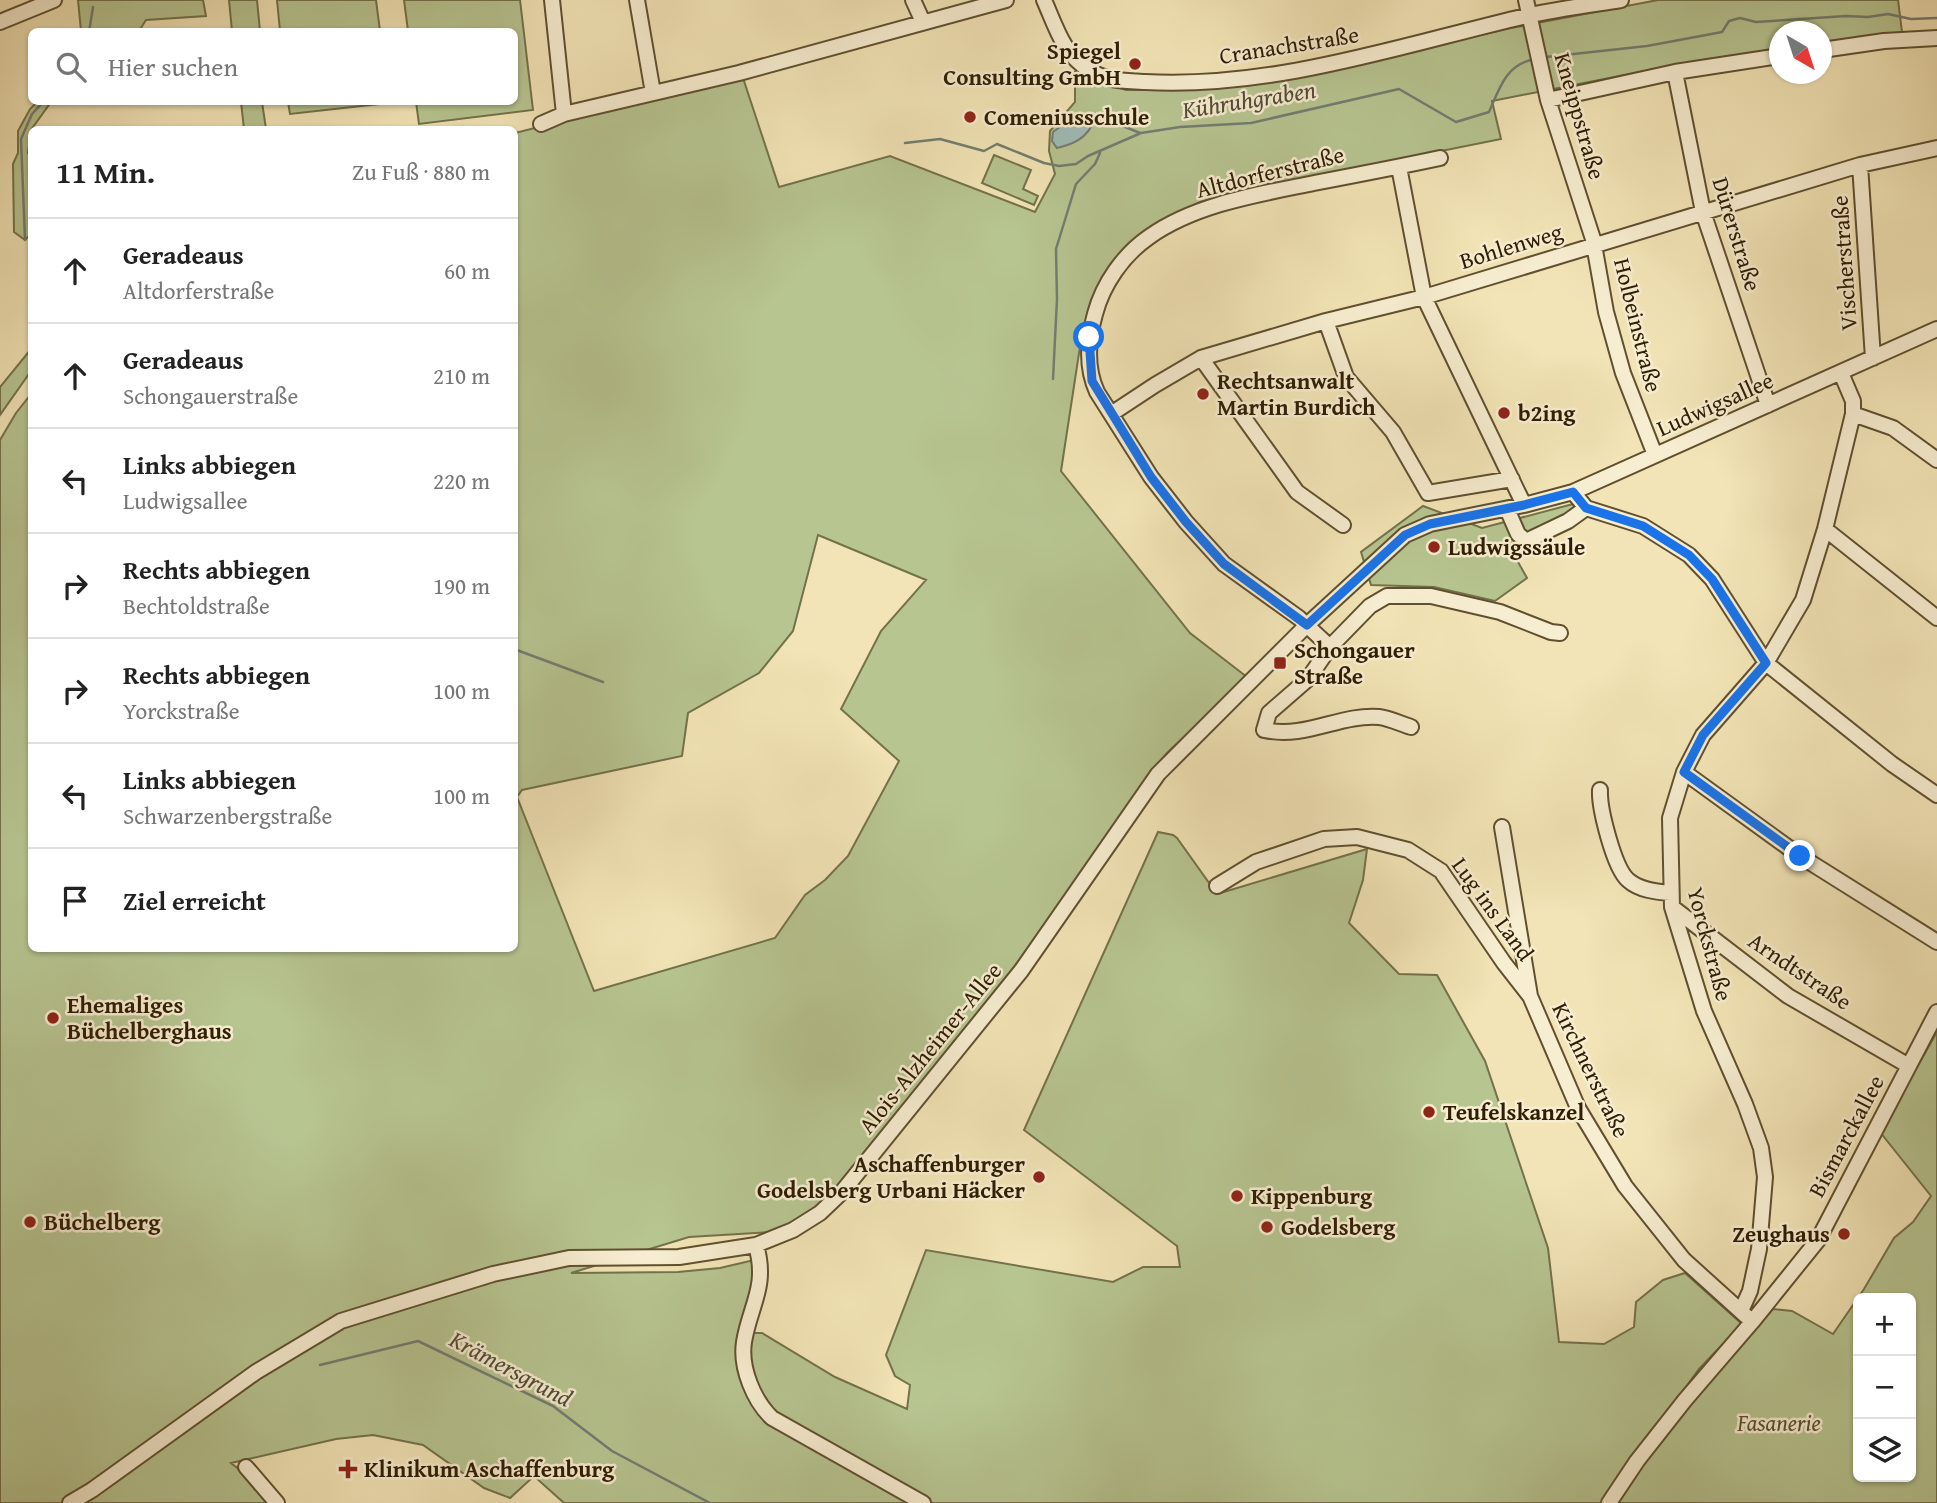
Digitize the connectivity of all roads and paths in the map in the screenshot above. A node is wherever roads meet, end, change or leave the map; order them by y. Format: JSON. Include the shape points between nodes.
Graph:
{"nodes":[{"id":1,"x":54,"y":0,"type":"edge"},
{"id":2,"x":552,"y":0,"type":"edge"},
{"id":3,"x":637,"y":0,"type":"edge"},
{"id":4,"x":913,"y":0,"type":"edge"},
{"id":5,"x":1006,"y":0,"type":"edge"},
{"id":6,"x":1044,"y":0,"type":"edge"},
{"id":7,"x":1526,"y":0,"type":"edge"},
{"id":8,"x":1621,"y":0,"type":"edge"},
{"id":9,"x":1529,"y":16,"type":"junction"},
{"id":10,"x":0,"y":22,"type":"edge"},
{"id":11,"x":923,"y":22,"type":"junction"},
{"id":12,"x":1937,"y":38,"type":"edge"},
{"id":13,"x":1832,"y":49,"type":"edge"},
{"id":14,"x":1769,"y":58,"type":"edge"},
{"id":15,"x":1675,"y":72,"type":"junction"},
{"id":16,"x":653,"y":93,"type":"junction"},
{"id":17,"x":1548,"y":100,"type":"junction"},
{"id":18,"x":564,"y":114,"type":"junction"},
{"id":19,"x":541,"y":124,"type":"dead end"},
{"id":20,"x":1937,"y":148,"type":"edge"},
{"id":21,"x":1440,"y":158,"type":"dead end"},
{"id":22,"x":1860,"y":165,"type":"junction"},
{"id":23,"x":1399,"y":167,"type":"junction"},
{"id":24,"x":1703,"y":212,"type":"junction"},
{"id":25,"x":1595,"y":245,"type":"junction"},
{"id":26,"x":1424,"y":297,"type":"junction"},
{"id":27,"x":1326,"y":321,"type":"junction"},
{"id":28,"x":1937,"y":329,"type":"edge"},
{"id":29,"x":1201,"y":358,"type":"junction"},
{"id":30,"x":1873,"y":358,"type":"junction"},
{"id":31,"x":1841,"y":373,"type":"junction"},
{"id":32,"x":1768,"y":405,"type":"junction"},
{"id":33,"x":1111,"y":414,"type":"junction"},
{"id":34,"x":1853,"y":414,"type":"junction"},
{"id":35,"x":1655,"y":455,"type":"junction"},
{"id":36,"x":1937,"y":460,"type":"edge"},
{"id":37,"x":1513,"y":480,"type":"junction"},
{"id":38,"x":1573,"y":492,"type":"junction"},
{"id":39,"x":1524,"y":505,"type":"junction"},
{"id":40,"x":1586,"y":508,"type":"junction"},
{"id":41,"x":1507,"y":509,"type":"junction"},
{"id":42,"x":1343,"y":525,"type":"dead end"},
{"id":43,"x":1825,"y":529,"type":"junction"},
{"id":44,"x":1937,"y":618,"type":"edge"},
{"id":45,"x":1307,"y":625,"type":"junction"},
{"id":46,"x":1560,"y":633,"type":"dead end"},
{"id":47,"x":1330,"y":647,"type":"junction"},
{"id":48,"x":1766,"y":663,"type":"junction"},
{"id":49,"x":1411,"y":727,"type":"dead end"},
{"id":50,"x":1684,"y":772,"type":"junction"},
{"id":51,"x":1600,"y":790,"type":"dead end"},
{"id":52,"x":1937,"y":795,"type":"edge"},
{"id":53,"x":1502,"y":827,"type":"dead end"},
{"id":54,"x":1217,"y":886,"type":"dead end"},
{"id":55,"x":1671,"y":900,"type":"junction"},
{"id":56,"x":1937,"y":943,"type":"edge"},
{"id":57,"x":1530,"y":996,"type":"junction"},
{"id":58,"x":1937,"y":1012,"type":"edge"},
{"id":59,"x":1909,"y":1066,"type":"junction"},
{"id":60,"x":756,"y":1245,"type":"junction"},
{"id":61,"x":1741,"y":1311,"type":"junction"},
{"id":62,"x":1752,"y":1322,"type":"junction"},
{"id":63,"x":246,"y":1467,"type":"dead end"},
{"id":64,"x":70,"y":1503,"type":"edge"},
{"id":65,"x":277,"y":1503,"type":"edge"},
{"id":66,"x":923,"y":1503,"type":"edge"},
{"id":67,"x":1609,"y":1503,"type":"edge"}],
"edges":[{"from":1,"to":10,"type":"street"},
{"from":2,"to":18,"type":"street"},
{"from":3,"to":16,"type":"street"},
{"from":4,"to":11,"type":"street"},
{"from":5,"to":11,"type":"street"},
{"from":6,"to":9,"type":"street","name":"Cranachstraße","via":[[1068,53],[1090,72],[1115,81],[1169,84],[1288,72]]},
{"from":7,"to":9,"type":"street","name":"Kneippstraße"},
{"from":8,"to":9,"type":"street","name":"Cranachstraße"},
{"from":9,"to":17,"type":"street","name":"Kneippstraße"},
{"from":11,"to":16,"type":"street"},
{"from":12,"to":13,"type":"street"},
{"from":14,"to":15,"type":"street"},
{"from":15,"to":17,"type":"street"},
{"from":15,"to":24,"type":"street","name":"Dürerstraße"},
{"from":16,"to":18,"type":"street"},
{"from":17,"to":25,"type":"street","name":"Kneippstraße"},
{"from":18,"to":19,"type":"street"},
{"from":20,"to":22,"type":"street","name":"Bohlenweg"},
{"from":21,"to":23,"type":"street","name":"Altdorferstraße"},
{"from":22,"to":24,"type":"street","name":"Bohlenweg"},
{"from":22,"to":30,"type":"street","name":"Vischerstraße"},
{"from":23,"to":26,"type":"street"},
{"from":23,"to":33,"type":"street","name":"Altdorferstraße","via":[[1207,207],[1149,237],[1108,281],[1089,337],[1092,381]]},
{"from":24,"to":25,"type":"street","name":"Bohlenweg"},
{"from":24,"to":32,"type":"street","name":"Dürerstraße"},
{"from":25,"to":26,"type":"street","name":"Bohlenweg"},
{"from":25,"to":35,"type":"street","name":"Holbeinstraße","via":[[1606,312],[1623,373]]},
{"from":26,"to":27,"type":"street","name":"Bohlenweg"},
{"from":26,"to":37,"type":"street"},
{"from":27,"to":29,"type":"street","name":"Bohlenweg"},
{"from":27,"to":37,"type":"street","via":[[1346,377],[1393,432],[1428,493]]},
{"from":28,"to":30,"type":"street","name":"Ludwigsallee"},
{"from":29,"to":33,"type":"street","name":"Bohlenweg"},
{"from":29,"to":42,"type":"street","via":[[1297,492]]},
{"from":30,"to":31,"type":"street","name":"Ludwigsallee"},
{"from":31,"to":32,"type":"street","name":"Ludwigsallee"},
{"from":31,"to":34,"type":"street","name":"Yorckstraße","via":[[1853,401]]},
{"from":32,"to":35,"type":"street","name":"Ludwigsallee"},
{"from":33,"to":45,"type":"street","name":"Altdorferstraße","via":[[1158,486],[1224,564]]},
{"from":34,"to":36,"type":"street","via":[[1893,428]]},
{"from":34,"to":43,"type":"street","name":"Yorckstraße"},
{"from":35,"to":38,"type":"street","name":"Ludwigsallee"},
{"from":37,"to":39,"type":"street"},
{"from":38,"to":39,"type":"street","name":"Ludwigsallee"},
{"from":38,"to":40,"type":"street"},
{"from":39,"to":41,"type":"street","name":"Ludwigsallee"},
{"from":40,"to":41,"type":"street","via":[[1526,541]]},
{"from":40,"to":48,"type":"street","via":[[1643,526],[1689,555],[1712,579]]},
{"from":41,"to":45,"type":"street","name":"Ludwigsallee","via":[[1430,524],[1405,535]]},
{"from":43,"to":44,"type":"street"},
{"from":43,"to":48,"type":"street","name":"Yorckstraße","via":[[1803,600]]},
{"from":45,"to":47,"type":"street"},
{"from":45,"to":60,"type":"street","name":"Alois-Alzheimer-Allee","via":[[1158,774],[1021,971],[842,1192],[793,1230]]},
{"from":46,"to":47,"type":"street","via":[[1500,612],[1431,596],[1387,596],[1370,606]]},
{"from":47,"to":49,"type":"street","via":[[1308,679],[1269,713],[1264,730],[1299,732],[1380,717]]},
{"from":48,"to":50,"type":"street","name":"Yorckstraße","via":[[1703,735]]},
{"from":48,"to":52,"type":"street"},
{"from":50,"to":55,"type":"street","name":"Yorckstraße","via":[[1670,818]]},
{"from":50,"to":56,"type":"street","via":[[1800,856]]},
{"from":51,"to":55,"type":"street","via":[[1609,840],[1626,879]]},
{"from":53,"to":57,"type":"street","name":"Kirchnerstraße"},
{"from":54,"to":57,"type":"street","name":"Lug ins Land","via":[[1256,862],[1324,839],[1357,837],[1408,850],[1441,870]]},
{"from":55,"to":59,"type":"street","name":"Arndtstraße","via":[[1788,996]]},
{"from":55,"to":61,"type":"street","name":"Yorckstraße","via":[[1704,1012],[1761,1148],[1765,1177],[1759,1250]]},
{"from":57,"to":61,"type":"street","name":"Kirchnerstraße","via":[[1578,1108],[1625,1186],[1685,1260]]},
{"from":58,"to":59,"type":"street","name":"Bismarckallee"},
{"from":59,"to":62,"type":"street","name":"Bismarckallee","via":[[1818,1240]]},
{"from":60,"to":64,"type":"street","name":"Alois-Alzheimer-Allee","via":[[679,1256],[569,1258],[493,1274],[341,1321],[256,1372]]},
{"from":60,"to":66,"type":"street","via":[[761,1280],[743,1351],[761,1408]]},
{"from":61,"to":62,"type":"street","name":"Kirchnerstraße"},
{"from":62,"to":67,"type":"street","name":"Bismarckallee","via":[[1637,1461]]},
{"from":63,"to":65,"type":"street"}]}
